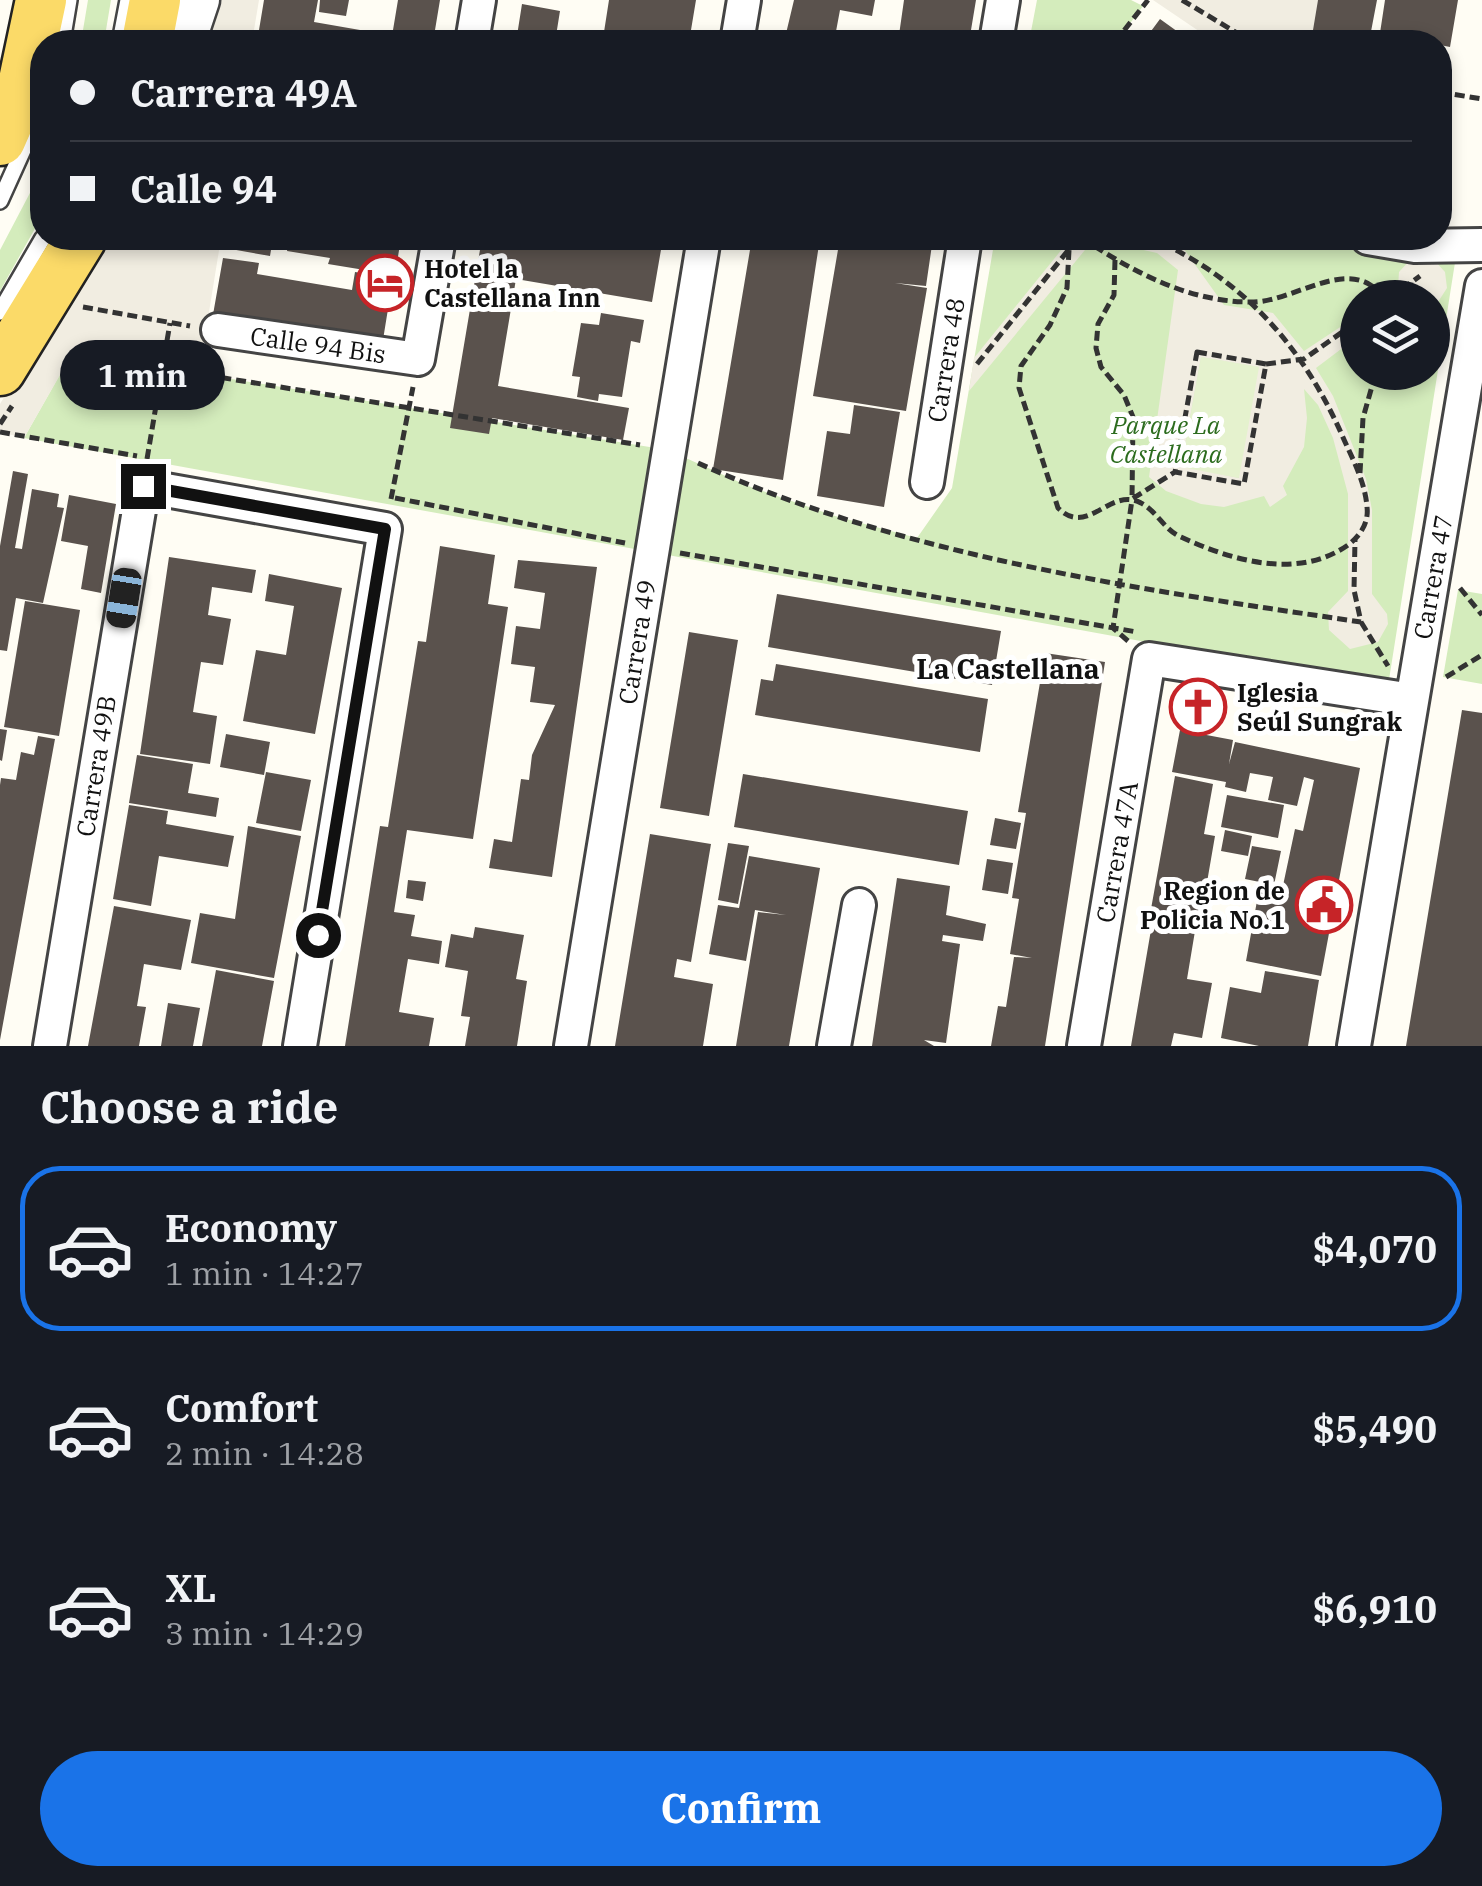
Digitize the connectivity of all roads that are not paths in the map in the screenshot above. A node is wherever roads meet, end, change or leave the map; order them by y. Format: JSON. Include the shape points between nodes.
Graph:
{"nodes":[{"id":1,"x":41,"y":0,"type":"edge"},
{"id":2,"x":68,"y":0,"type":"edge"},
{"id":3,"x":128,"y":0,"type":"edge"},
{"id":4,"x":156,"y":0,"type":"edge"},
{"id":5,"x":199,"y":0,"type":"edge"},
{"id":6,"x":479,"y":0,"type":"edge"},
{"id":7,"x":744,"y":0,"type":"edge"},
{"id":8,"x":1003,"y":0,"type":"edge"},
{"id":9,"x":35,"y":30,"type":"edge"},
{"id":10,"x":64,"y":30,"type":"edge"},
{"id":11,"x":122,"y":30,"type":"edge"},
{"id":12,"x":150,"y":30,"type":"edge"},
{"id":13,"x":188,"y":30,"type":"edge"},
{"id":14,"x":474,"y":30,"type":"edge"},
{"id":15,"x":739,"y":30,"type":"edge"},
{"id":16,"x":998,"y":30,"type":"edge"},
{"id":17,"x":30,"y":52,"type":"edge"},
{"id":18,"x":30,"y":135,"type":"edge"},
{"id":19,"x":0,"y":140,"type":"edge"},
{"id":20,"x":0,"y":201,"type":"edge"},
{"id":21,"x":1482,"y":244,"type":"edge"},
{"id":22,"x":1452,"y":245,"type":"edge"},
{"id":23,"x":36,"y":250,"type":"edge"},
{"id":24,"x":74,"y":250,"type":"edge"},
{"id":25,"x":437,"y":250,"type":"edge"},
{"id":26,"x":702,"y":250,"type":"edge"},
{"id":27,"x":963,"y":250,"type":"edge"},
{"id":28,"x":1482,"y":286,"type":"edge"},
{"id":29,"x":0,"y":312,"type":"edge"},
{"id":30,"x":218,"y":330,"type":"road end"},
{"id":31,"x":0,"y":370,"type":"edge"},
{"id":32,"x":926,"y":482,"type":"dead end"},
{"id":33,"x":1412,"y":700,"type":"junction"},
{"id":34,"x":859,"y":904,"type":"dead end"},
{"id":35,"x":50,"y":1046,"type":"edge"},
{"id":36,"x":300,"y":1046,"type":"edge"},
{"id":37,"x":571,"y":1046,"type":"edge"},
{"id":38,"x":834,"y":1046,"type":"edge"},
{"id":39,"x":1084,"y":1046,"type":"edge"},
{"id":40,"x":1354,"y":1046,"type":"edge"}],
"edges":[{"from":1,"to":9,"type":"main road"},
{"from":2,"to":10,"type":"lane"},
{"from":3,"to":11,"type":"lane"},
{"from":4,"to":12,"type":"main road"},
{"from":5,"to":13,"type":"street"},
{"from":6,"to":14,"type":"street"},
{"from":7,"to":15,"type":"street"},
{"from":8,"to":16,"type":"street"},
{"from":17,"to":19,"type":"main road"},
{"from":18,"to":20,"type":"lane"},
{"from":21,"to":22,"type":"street"},
{"from":23,"to":29,"type":"lane"},
{"from":24,"to":31,"type":"main road"},
{"from":25,"to":30,"type":"street","name":"Calle 94 Bis","via":[[418,359]]},
{"from":26,"to":37,"type":"street","name":"Carrera 49"},
{"from":27,"to":32,"type":"street","name":"Carrera 48"},
{"from":28,"to":33,"type":"street","name":"Carrera 47"},
{"from":33,"to":39,"type":"street","name":"Carrera 47A","via":[[1150,646]]},
{"from":33,"to":40,"type":"street","name":"Carrera 47"},
{"from":34,"to":38,"type":"street"},
{"from":35,"to":36,"type":"street","name":"Carrera 49B","via":[[145,472],[388,513]]}]}
